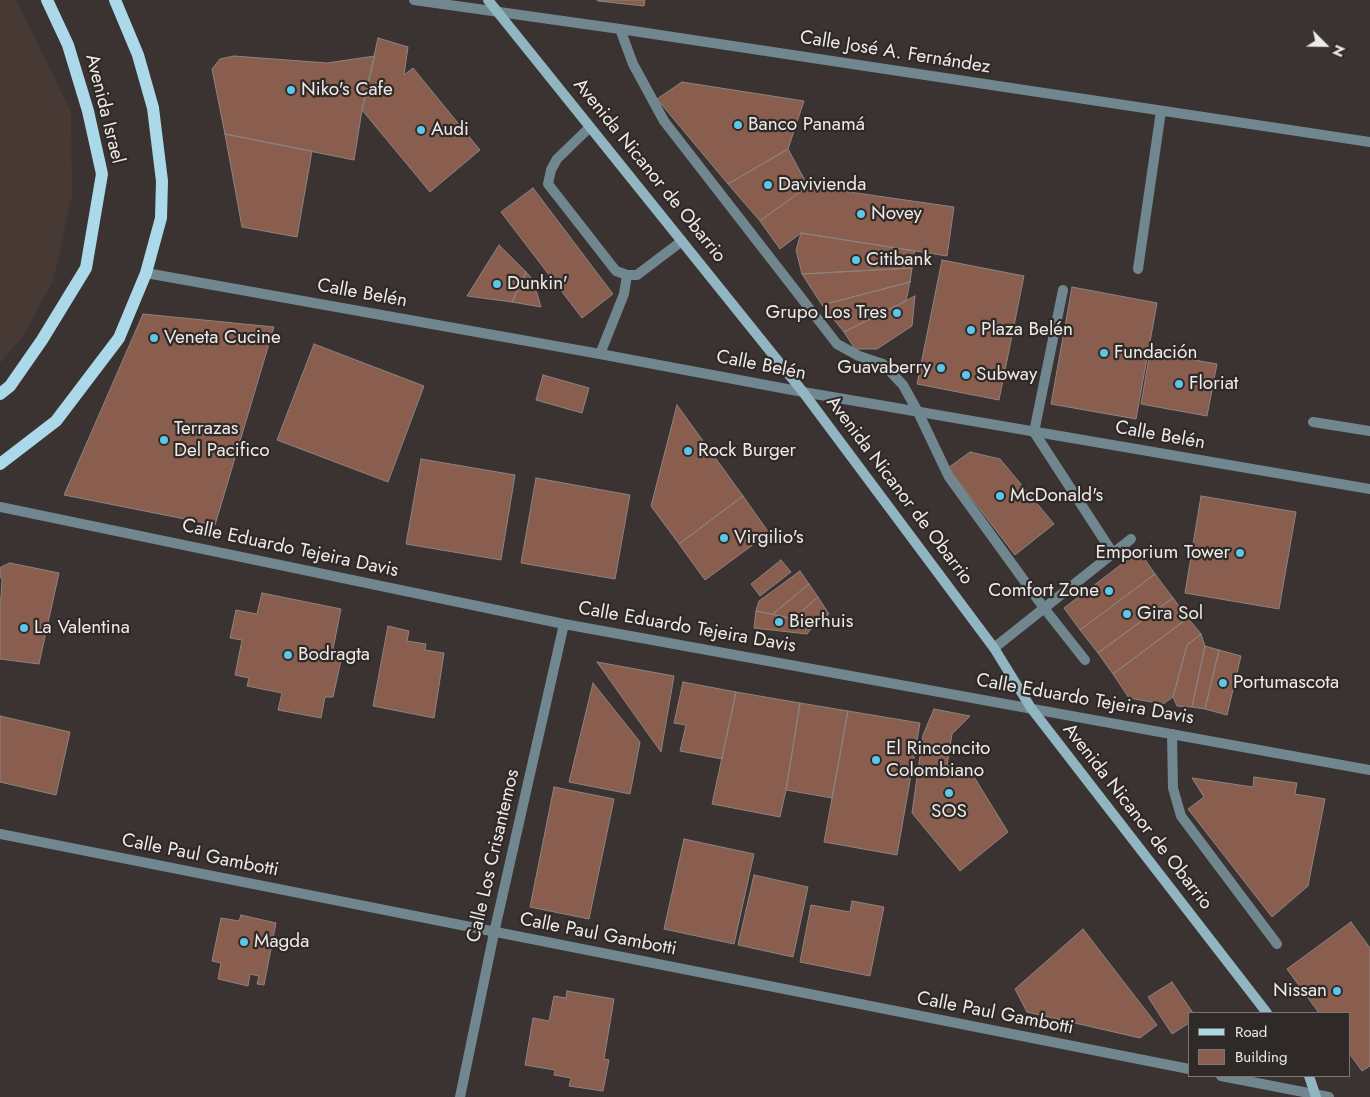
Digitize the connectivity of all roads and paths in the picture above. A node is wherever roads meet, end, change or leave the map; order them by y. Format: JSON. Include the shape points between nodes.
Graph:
{"nodes":[{"id":1,"x":47,"y":0,"type":"edge"},
{"id":2,"x":115,"y":0,"type":"edge"},
{"id":3,"x":414,"y":0,"type":"edge"},
{"id":4,"x":488,"y":0,"type":"edge"},
{"id":5,"x":497,"y":11,"type":"junction"},
{"id":6,"x":620,"y":29,"type":"junction"},
{"id":7,"x":1161,"y":111,"type":"junction"},
{"id":8,"x":590,"y":126,"type":"junction"},
{"id":9,"x":1370,"y":142,"type":"edge"},
{"id":10,"x":682,"y":241,"type":"junction"},
{"id":11,"x":1138,"y":269,"type":"dead end"},
{"id":12,"x":146,"y":273,"type":"junction"},
{"id":13,"x":627,"y":275,"type":"junction"},
{"id":14,"x":1063,"y":290,"type":"dead end"},
{"id":15,"x":600,"y":354,"type":"junction"},
{"id":16,"x":803,"y":392,"type":"junction"},
{"id":17,"x":0,"y":394,"type":"edge"},
{"id":18,"x":918,"y":412,"type":"junction"},
{"id":19,"x":1313,"y":422,"type":"dead end"},
{"id":20,"x":1370,"y":431,"type":"edge"},
{"id":21,"x":1034,"y":432,"type":"junction"},
{"id":22,"x":0,"y":464,"type":"edge"},
{"id":23,"x":1370,"y":489,"type":"edge"},
{"id":24,"x":0,"y":507,"type":"edge"},
{"id":25,"x":1131,"y":539,"type":"dead end"},
{"id":26,"x":1112,"y":552,"type":"junction"},
{"id":27,"x":1044,"y":608,"type":"junction"},
{"id":28,"x":564,"y":624,"type":"junction"},
{"id":29,"x":994,"y":648,"type":"junction"},
{"id":30,"x":1085,"y":660,"type":"dead end"},
{"id":31,"x":1031,"y":708,"type":"junction"},
{"id":32,"x":1172,"y":734,"type":"junction"},
{"id":33,"x":1370,"y":770,"type":"edge"},
{"id":34,"x":0,"y":834,"type":"edge"},
{"id":35,"x":494,"y":933,"type":"junction"},
{"id":36,"x":1277,"y":944,"type":"dead end"},
{"id":37,"x":1266,"y":1012,"type":"edge"},
{"id":38,"x":1188,"y":1070,"type":"edge"},
{"id":39,"x":1226,"y":1077,"type":"edge"},
{"id":40,"x":1309,"y":1077,"type":"edge"},
{"id":41,"x":1316,"y":1096,"type":"edge"},
{"id":42,"x":460,"y":1097,"type":"edge"},
{"id":43,"x":1329,"y":1097,"type":"edge"}],
"edges":[{"from":1,"to":17,"type":"main road","name":"Avenida Israel","via":[[68,46],[102,174],[86,268],[42,340],[10,386]]},
{"from":2,"to":12,"type":"main road","via":[[138,55],[153,108],[159,147],[161,218]]},
{"from":3,"to":5,"type":"street","name":"Calle José A. Fernández"},
{"from":4,"to":5,"type":"main road","name":"Avenida Nicanor de Obarrio"},
{"from":5,"to":6,"type":"street","name":"Calle José A. Fernández"},
{"from":5,"to":8,"type":"main road","name":"Avenida Nicanor de Obarrio"},
{"from":6,"to":7,"type":"street","name":"Calle José A. Fernández"},
{"from":6,"to":18,"type":"street","via":[[633,64],[664,121],[831,337],[859,356],[883,364],[903,385]]},
{"from":7,"to":9,"type":"street","name":"Calle José A. Fernández"},
{"from":7,"to":11,"type":"street"},
{"from":8,"to":10,"type":"main road","name":"Avenida Nicanor de Obarrio"},
{"from":8,"to":13,"type":"street","via":[[557,159],[548,184],[616,271]]},
{"from":10,"to":13,"type":"street","via":[[637,275]]},
{"from":10,"to":16,"type":"main road","name":"Avenida Nicanor de Obarrio"},
{"from":12,"to":15,"type":"street","name":"Calle Belén"},
{"from":12,"to":22,"type":"main road","via":[[118,338],[56,421]]},
{"from":13,"to":15,"type":"street","via":[[624,294]]},
{"from":14,"to":21,"type":"street"},
{"from":15,"to":16,"type":"street","name":"Calle Belén"},
{"from":16,"to":18,"type":"street","name":"Calle Belén"},
{"from":16,"to":29,"type":"main road","name":"Avenida Nicanor de Obarrio"},
{"from":18,"to":21,"type":"street","name":"Calle Belén"},
{"from":18,"to":27,"type":"street","via":[[950,477]]},
{"from":19,"to":20,"type":"street"},
{"from":21,"to":23,"type":"street","name":"Calle Belén"},
{"from":21,"to":26,"type":"street"},
{"from":24,"to":28,"type":"street","name":"Calle Eduardo Tejeira Davis"},
{"from":25,"to":26,"type":"street"},
{"from":26,"to":27,"type":"street"},
{"from":27,"to":29,"type":"street"},
{"from":27,"to":30,"type":"street"},
{"from":28,"to":31,"type":"street","name":"Calle Eduardo Tejeira Davis"},
{"from":28,"to":35,"type":"street","name":"Calle Los Crisantemos"},
{"from":29,"to":31,"type":"main road","name":"Avenida Nicanor de Obarrio"},
{"from":31,"to":32,"type":"street","name":"Calle Eduardo Tejeira Davis"},
{"from":31,"to":37,"type":"main road","name":"Avenida Nicanor de Obarrio"},
{"from":32,"to":33,"type":"street","name":"Calle Eduardo Tejeira Davis"},
{"from":32,"to":36,"type":"street","via":[[1172,788],[1180,816]]},
{"from":34,"to":35,"type":"street","name":"Calle Paul Gambotti"},
{"from":35,"to":38,"type":"street","name":"Calle Paul Gambotti"},
{"from":35,"to":42,"type":"street","name":"Calle Los Crisantemos"},
{"from":39,"to":41,"type":"street"},
{"from":40,"to":41,"type":"main road"},
{"from":41,"to":43,"type":"street"}]}
